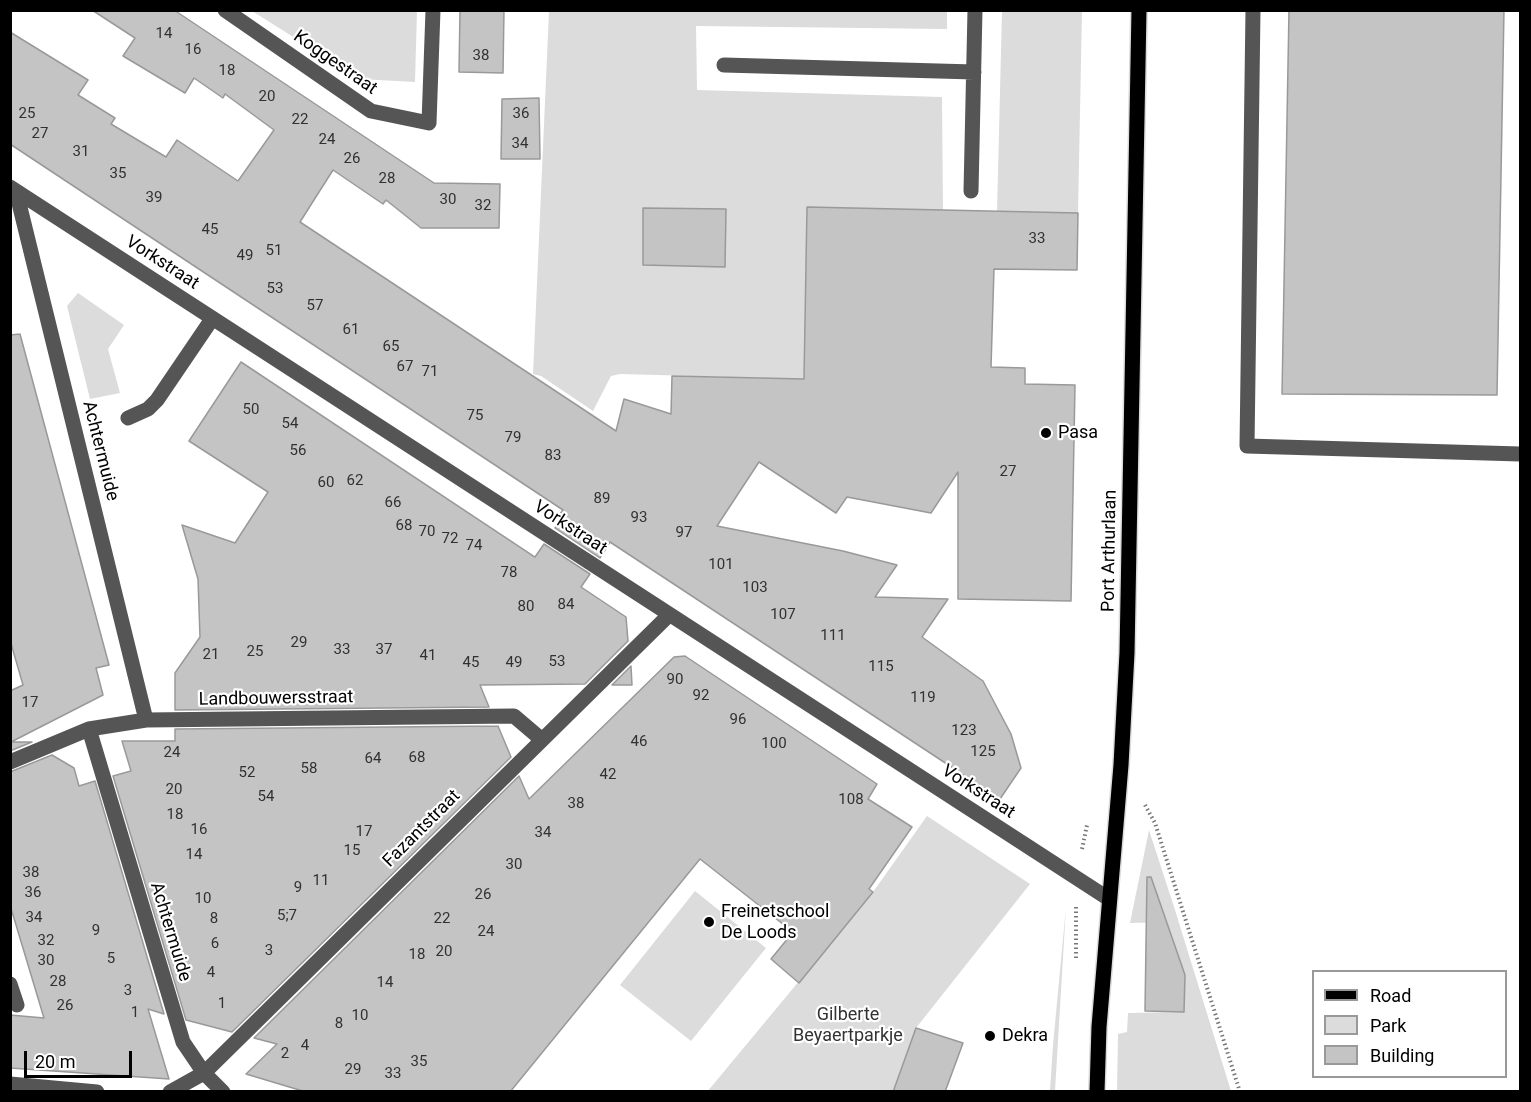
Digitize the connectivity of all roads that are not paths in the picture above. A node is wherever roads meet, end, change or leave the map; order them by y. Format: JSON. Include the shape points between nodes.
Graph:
{"nodes":[{"id":1,"x":225,"y":10,"type":"edge"},
{"id":2,"x":433,"y":10,"type":"edge"},
{"id":3,"x":975,"y":10,"type":"edge"},
{"id":4,"x":1139,"y":10,"type":"edge"},
{"id":5,"x":1253,"y":10,"type":"edge"},
{"id":6,"x":724,"y":65,"type":"dead end"},
{"id":7,"x":974,"y":72,"type":"junction"},
{"id":8,"x":13,"y":189,"type":"edge"},
{"id":9,"x":971,"y":190,"type":"dead end"},
{"id":10,"x":212,"y":319,"type":"junction"},
{"id":11,"x":128,"y":418,"type":"dead end"},
{"id":12,"x":1521,"y":454,"type":"edge"},
{"id":13,"x":669,"y":615,"type":"junction"},
{"id":14,"x":146,"y":720,"type":"junction"},
{"id":15,"x":89,"y":729,"type":"junction"},
{"id":16,"x":541,"y":739,"type":"junction"},
{"id":17,"x":10,"y":762,"type":"edge"},
{"id":18,"x":1109,"y":899,"type":"junction"},
{"id":19,"x":10,"y":984,"type":"edge"},
{"id":20,"x":17,"y":1005,"type":"dead end"},
{"id":21,"x":204,"y":1073,"type":"junction"},
{"id":22,"x":10,"y":1084,"type":"edge"},
{"id":23,"x":34,"y":1089,"type":"edge"},
{"id":24,"x":97,"y":1092,"type":"edge"},
{"id":25,"x":170,"y":1092,"type":"edge"},
{"id":26,"x":223,"y":1092,"type":"edge"},
{"id":27,"x":1097,"y":1092,"type":"edge"}],
"edges":[{"from":1,"to":2,"type":"street","name":"Koggestraat","via":[[371,111],[429,123]]},
{"from":3,"to":7,"type":"street"},
{"from":4,"to":18,"type":"main road","name":"Port Arthurlaan","via":[[1127,653]]},
{"from":5,"to":12,"type":"street","via":[[1247,446]]},
{"from":6,"to":7,"type":"street"},
{"from":7,"to":9,"type":"street"},
{"from":8,"to":10,"type":"street","name":"Vorkstraat"},
{"from":8,"to":14,"type":"street","name":"Achtermuide"},
{"from":10,"to":11,"type":"street","via":[[157,400]]},
{"from":10,"to":13,"type":"street","name":"Vorkstraat"},
{"from":13,"to":16,"type":"street","name":"Fazantstraat"},
{"from":13,"to":18,"type":"street","name":"Vorkstraat"},
{"from":14,"to":15,"type":"street","name":"Landbouwersstraat"},
{"from":14,"to":16,"type":"street","name":"Landbouwersstraat","via":[[514,716]]},
{"from":15,"to":17,"type":"street","name":"Landbouwersstraat"},
{"from":15,"to":21,"type":"street","name":"Achtermuide","via":[[183,1042]]},
{"from":16,"to":21,"type":"street","name":"Fazantstraat"},
{"from":18,"to":27,"type":"main road","name":"Port Arthurlaan"},
{"from":19,"to":20,"type":"street"},
{"from":21,"to":25,"type":"street","name":"Fazantstraat"},
{"from":21,"to":26,"type":"street","name":"Achtermuide"},
{"from":22,"to":23,"type":"street"},
{"from":23,"to":24,"type":"street"}]}
